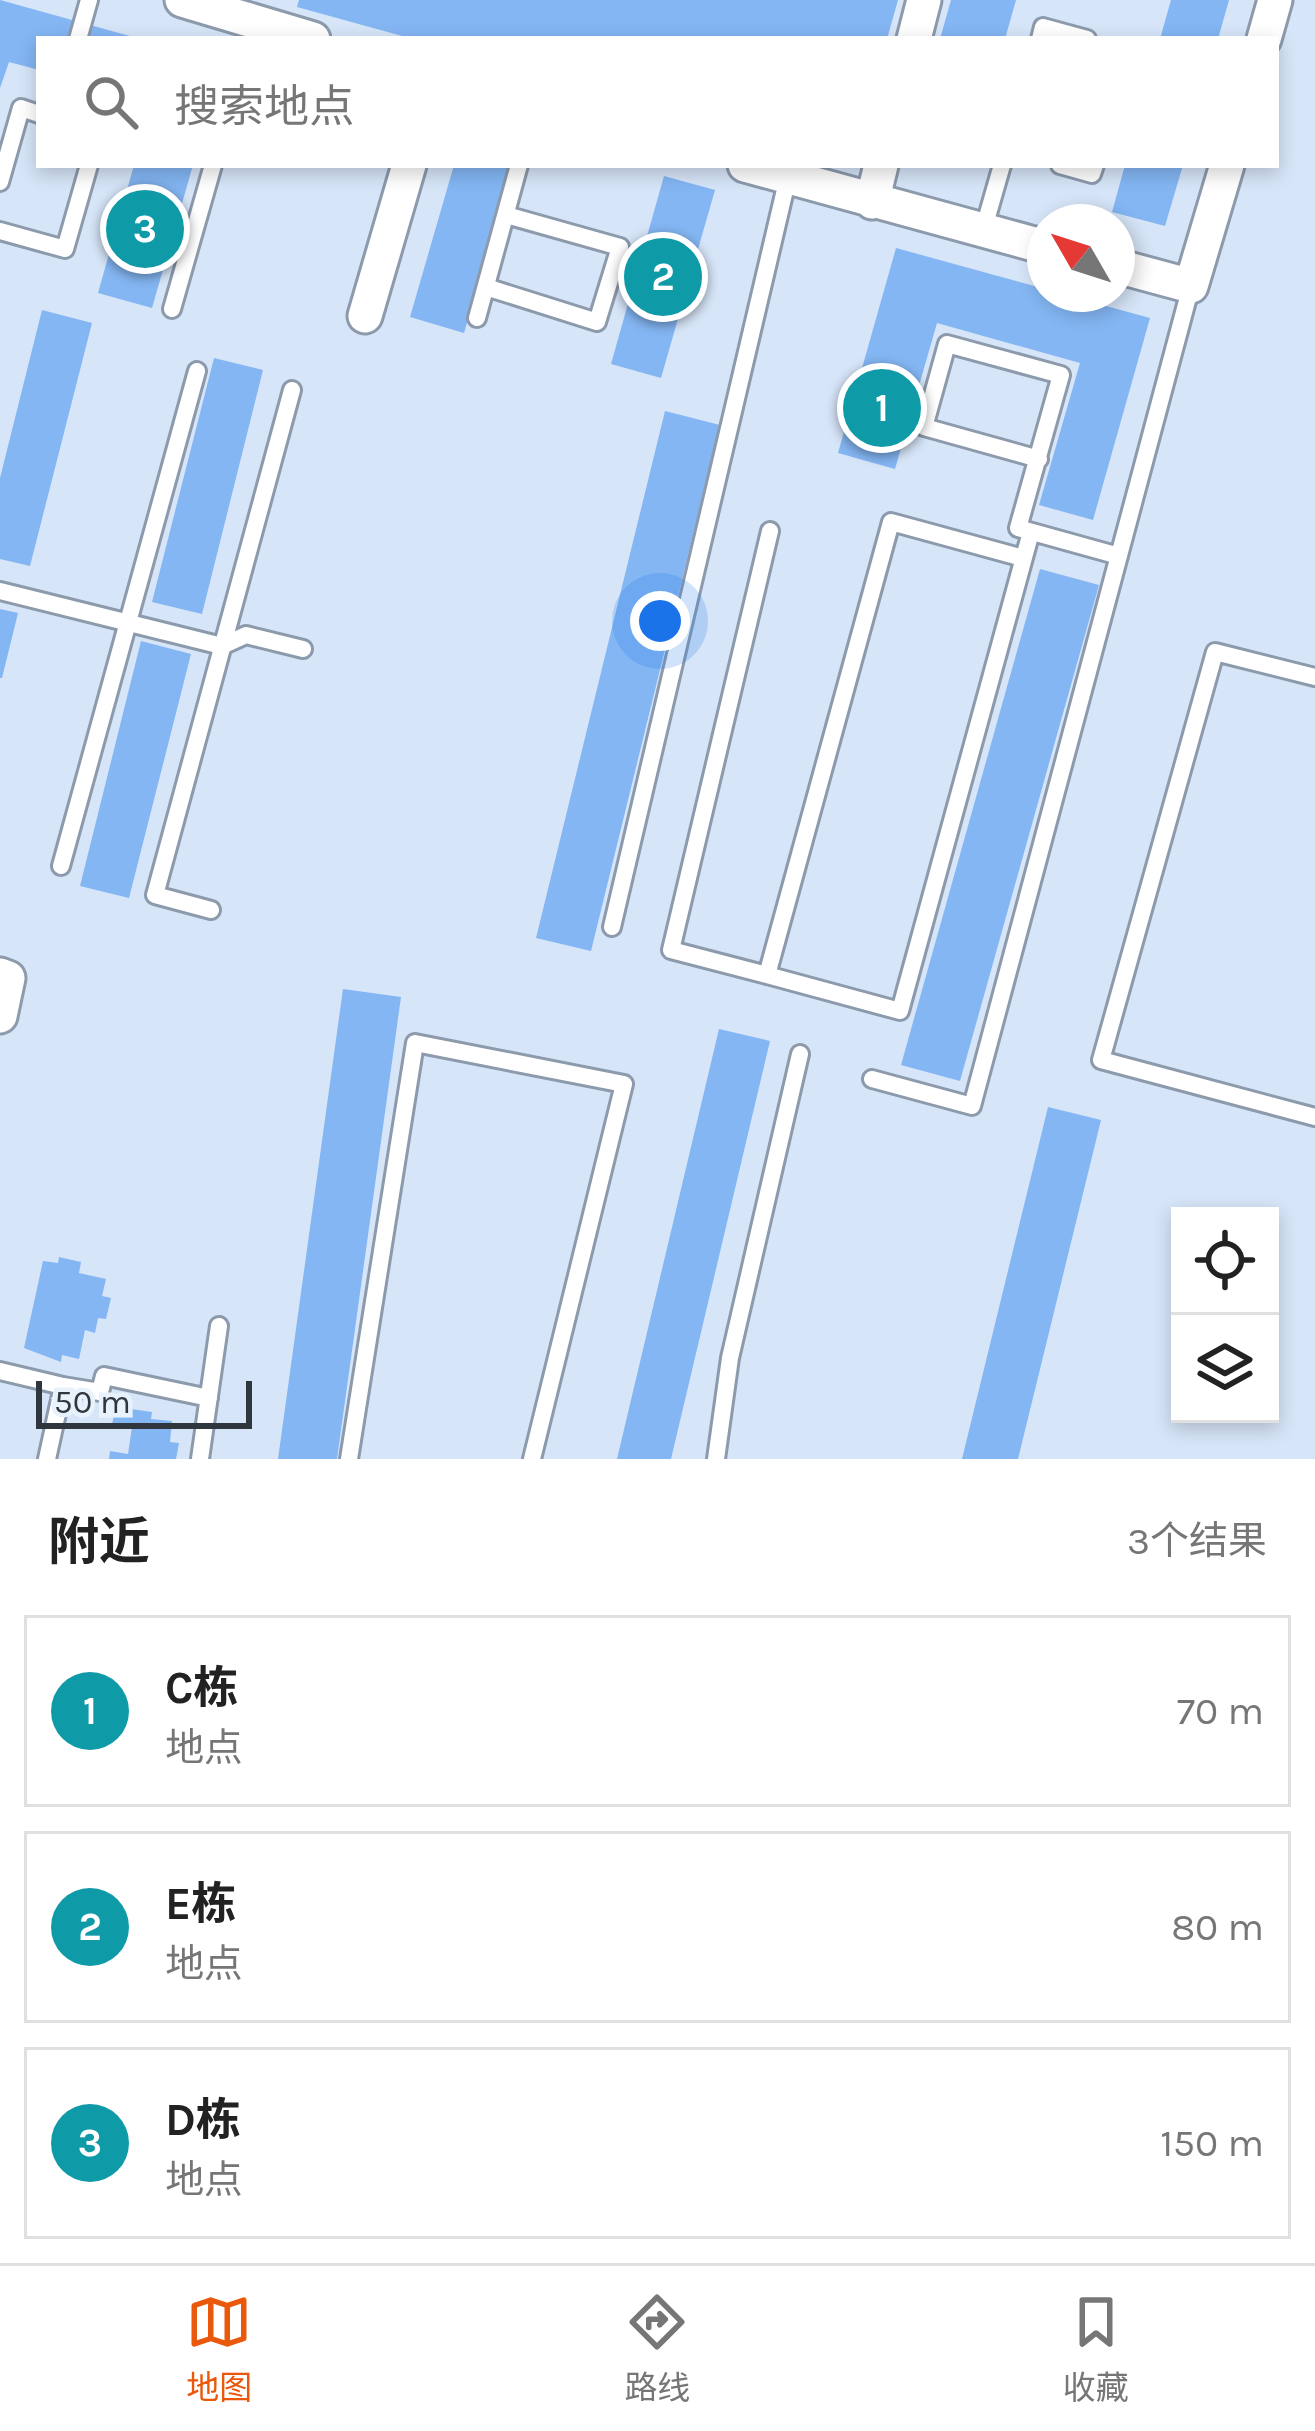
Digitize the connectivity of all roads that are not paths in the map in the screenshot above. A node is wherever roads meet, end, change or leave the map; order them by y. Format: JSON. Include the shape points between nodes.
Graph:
{"nodes":[{"id":1,"x":89,"y":0,"type":"edge"},
{"id":2,"x":182,"y":0,"type":"edge"},
{"id":3,"x":924,"y":0,"type":"edge"},
{"id":4,"x":1275,"y":0,"type":"edge"},
{"id":5,"x":252,"y":30,"type":"edge"},
{"id":6,"x":79,"y":36,"type":"edge"},
{"id":7,"x":293,"y":36,"type":"edge"},
{"id":8,"x":915,"y":36,"type":"edge"},
{"id":9,"x":1041,"y":36,"type":"edge"},
{"id":10,"x":1076,"y":36,"type":"edge"},
{"id":11,"x":1265,"y":36,"type":"edge"},
{"id":12,"x":36,"y":113,"type":"edge"},
{"id":13,"x":88,"y":168,"type":"edge"},
{"id":14,"x":212,"y":168,"type":"edge"},
{"id":15,"x":409,"y":168,"type":"edge"},
{"id":16,"x":518,"y":168,"type":"edge"},
{"id":17,"x":756,"y":168,"type":"edge"},
{"id":18,"x":880,"y":168,"type":"edge"},
{"id":19,"x":1001,"y":168,"type":"edge"},
{"id":20,"x":1226,"y":168,"type":"edge"},
{"id":21,"x":788,"y":177,"type":"junction"},
{"id":22,"x":0,"y":182,"type":"edge"},
{"id":23,"x":872,"y":202,"type":"junction"},
{"id":24,"x":506,"y":214,"type":"junction"},
{"id":25,"x":0,"y":230,"type":"edge"},
{"id":26,"x":982,"y":231,"type":"junction"},
{"id":27,"x":1027,"y":242,"type":"edge"},
{"id":28,"x":1135,"y":271,"type":"edge"},
{"id":29,"x":486,"y":286,"type":"junction"},
{"id":30,"x":1192,"y":286,"type":"junction"},
{"id":31,"x":172,"y":309,"type":"dead end"},
{"id":32,"x":365,"y":316,"type":"dead end"},
{"id":33,"x":477,"y":318,"type":"dead end"},
{"id":34,"x":196,"y":371,"type":"dead end"},
{"id":35,"x":292,"y":390,"type":"dead end"},
{"id":36,"x":1039,"y":459,"type":"junction"},
{"id":37,"x":770,"y":531,"type":"dead end"},
{"id":38,"x":1031,"y":532,"type":"junction"},
{"id":39,"x":1119,"y":556,"type":"junction"},
{"id":40,"x":1023,"y":558,"type":"junction"},
{"id":41,"x":0,"y":591,"type":"edge"},
{"id":42,"x":130,"y":623,"type":"junction"},
{"id":43,"x":222,"y":646,"type":"junction"},
{"id":44,"x":303,"y":649,"type":"dead end"},
{"id":45,"x":1315,"y":677,"type":"edge"},
{"id":46,"x":62,"y":866,"type":"dead end"},
{"id":47,"x":211,"y":910,"type":"dead end"},
{"id":48,"x":612,"y":927,"type":"dead end"},
{"id":49,"x":0,"y":975,"type":"edge"},
{"id":50,"x":767,"y":975,"type":"junction"},
{"id":51,"x":0,"y":1016,"type":"edge"},
{"id":52,"x":800,"y":1054,"type":"dead end"},
{"id":53,"x":872,"y":1079,"type":"dead end"},
{"id":54,"x":1315,"y":1117,"type":"edge"},
{"id":55,"x":219,"y":1326,"type":"dead end"},
{"id":56,"x":0,"y":1371,"type":"edge"},
{"id":57,"x":64,"y":1386,"type":"junction"},
{"id":58,"x":208,"y":1398,"type":"junction"},
{"id":59,"x":47,"y":1459,"type":"edge"},
{"id":60,"x":200,"y":1459,"type":"edge"},
{"id":61,"x":349,"y":1459,"type":"edge"},
{"id":62,"x":532,"y":1459,"type":"edge"},
{"id":63,"x":716,"y":1459,"type":"edge"}],
"edges":[{"from":1,"to":6,"type":"lane"},
{"from":2,"to":5,"type":"street"},
{"from":3,"to":8,"type":"street"},
{"from":4,"to":11,"type":"street"},
{"from":5,"to":7,"type":"street"},
{"from":9,"to":10,"type":"lane","via":[[1043,27]]},
{"from":12,"to":22,"type":"lane","via":[[21,109]]},
{"from":13,"to":25,"type":"lane","via":[[65,249]]},
{"from":14,"to":31,"type":"lane"},
{"from":15,"to":32,"type":"street"},
{"from":16,"to":24,"type":"lane"},
{"from":17,"to":21,"type":"street"},
{"from":18,"to":23,"type":"street"},
{"from":19,"to":26,"type":"lane"},
{"from":20,"to":30,"type":"street"},
{"from":21,"to":23,"type":"street"},
{"from":21,"to":48,"type":"lane"},
{"from":23,"to":26,"type":"street"},
{"from":24,"to":29,"type":"lane"},
{"from":24,"to":29,"type":"lane","via":[[620,247],[597,322]]},
{"from":26,"to":27,"type":"street"},
{"from":28,"to":30,"type":"street"},
{"from":29,"to":33,"type":"lane"},
{"from":30,"to":39,"type":"lane"},
{"from":34,"to":42,"type":"lane"},
{"from":35,"to":43,"type":"lane"},
{"from":36,"to":36,"type":"lane","via":[[1061,375],[946,344],[924,427]]},
{"from":36,"to":38,"type":"lane","via":[[1018,529]]},
{"from":37,"to":50,"type":"lane","via":[[670,950]]},
{"from":38,"to":39,"type":"lane"},
{"from":38,"to":40,"type":"lane"},
{"from":39,"to":53,"type":"lane","via":[[972,1106]]},
{"from":40,"to":50,"type":"lane","via":[[899,1011]]},
{"from":40,"to":50,"type":"lane","via":[[891,522]]},
{"from":41,"to":42,"type":"lane"},
{"from":42,"to":43,"type":"lane"},
{"from":42,"to":46,"type":"lane"},
{"from":43,"to":44,"type":"lane","via":[[246,634]]},
{"from":43,"to":47,"type":"lane","via":[[154,895]]},
{"from":45,"to":54,"type":"lane","via":[[1215,652],[1101,1060]]},
{"from":49,"to":51,"type":"street","via":[[8,978]]},
{"from":52,"to":63,"type":"lane","via":[[730,1358]]},
{"from":55,"to":58,"type":"lane"},
{"from":56,"to":57,"type":"lane"},
{"from":57,"to":58,"type":"lane","via":[[100,1392],[104,1376]]},
{"from":57,"to":59,"type":"lane"},
{"from":58,"to":60,"type":"lane"},
{"from":61,"to":62,"type":"lane","via":[[415,1043],[624,1084]]}]}
